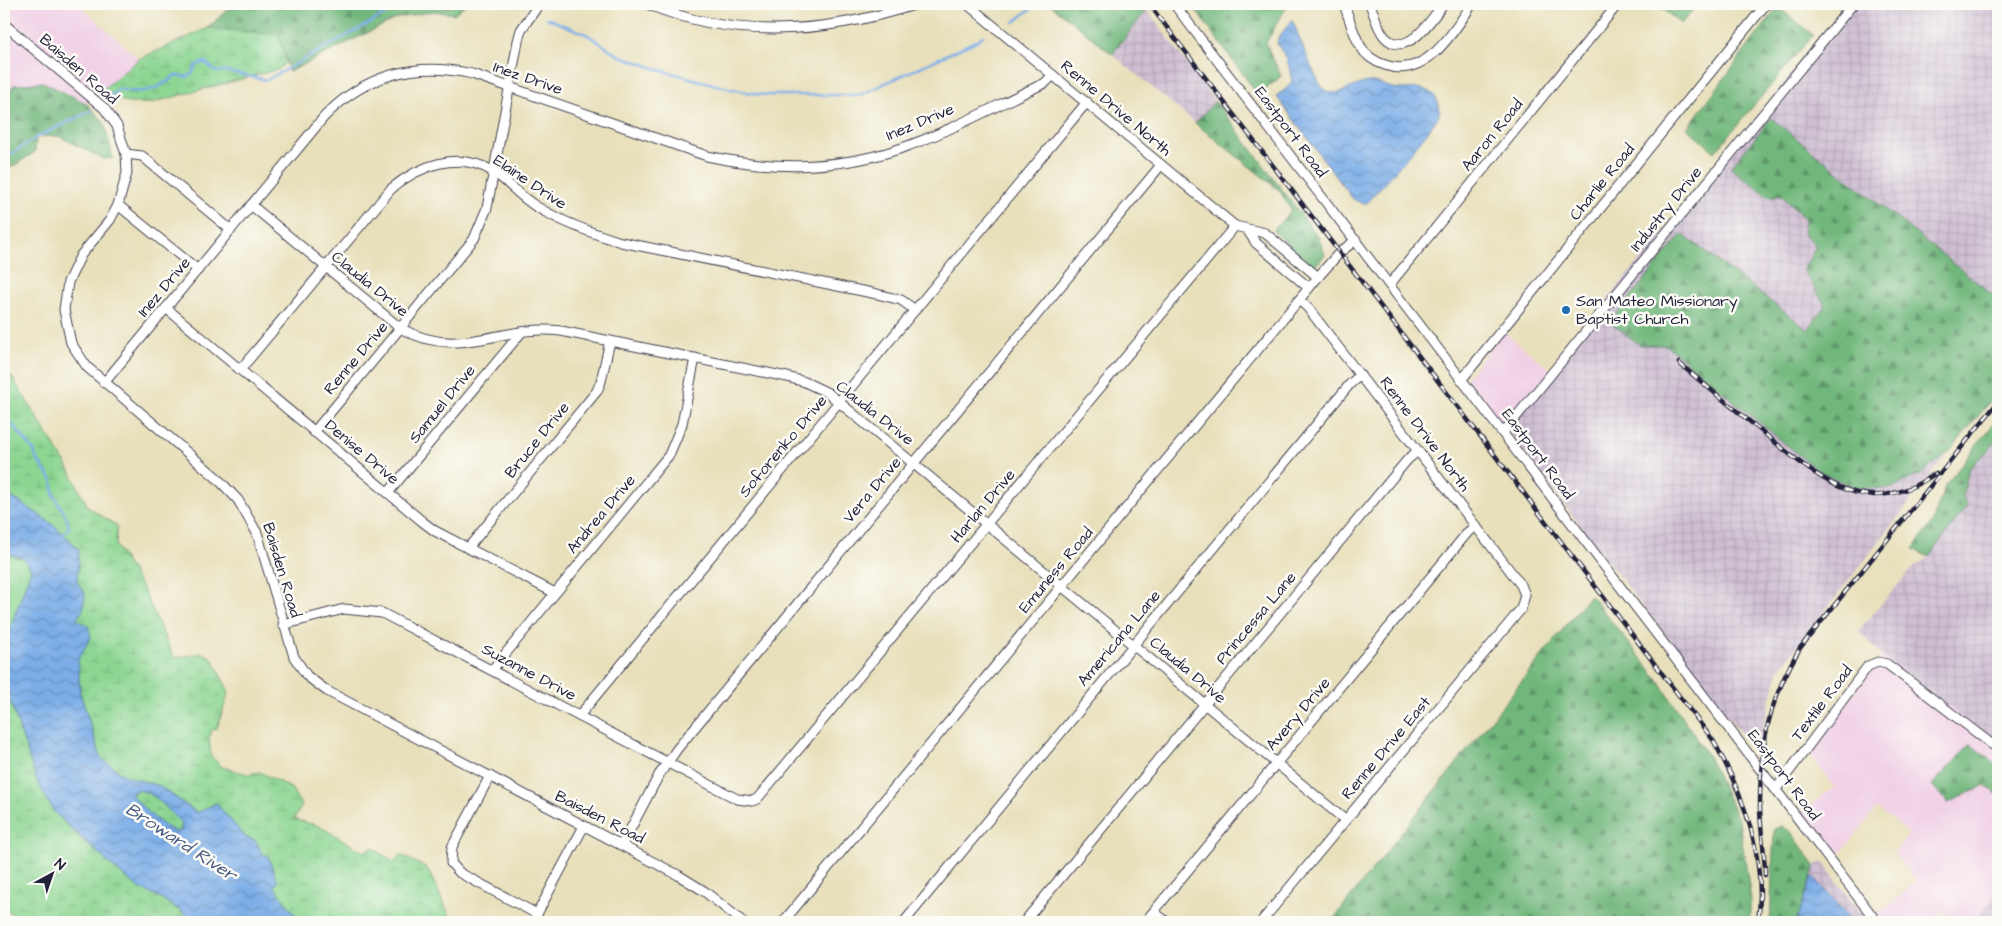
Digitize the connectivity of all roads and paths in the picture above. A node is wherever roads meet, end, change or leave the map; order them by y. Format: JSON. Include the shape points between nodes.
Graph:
{"nodes":[{"id":1,"x":539,"y":4,"type":"edge"},
{"id":2,"x":647,"y":4,"type":"edge"},
{"id":3,"x":917,"y":4,"type":"edge"},
{"id":4,"x":967,"y":4,"type":"edge"},
{"id":5,"x":1174,"y":4,"type":"edge"},
{"id":6,"x":1344,"y":4,"type":"edge"},
{"id":7,"x":1370,"y":4,"type":"edge"},
{"id":8,"x":1443,"y":4,"type":"edge"},
{"id":9,"x":1618,"y":4,"type":"edge"},
{"id":10,"x":1766,"y":4,"type":"edge"},
{"id":11,"x":1852,"y":4,"type":"edge"},
{"id":12,"x":1468,"y":5,"type":"edge"},
{"id":13,"x":4,"y":24,"type":"edge"},
{"id":14,"x":1053,"y":75,"type":"junction"},
{"id":15,"x":508,"y":86,"type":"junction"},
{"id":16,"x":1087,"y":102,"type":"junction"},
{"id":17,"x":126,"y":154,"type":"junction"},
{"id":18,"x":1161,"y":165,"type":"junction"},
{"id":19,"x":493,"y":172,"type":"junction"},
{"id":20,"x":118,"y":205,"type":"junction"},
{"id":21,"x":251,"y":205,"type":"junction"},
{"id":22,"x":1235,"y":226,"type":"junction"},
{"id":23,"x":231,"y":230,"type":"junction"},
{"id":24,"x":1248,"y":231,"type":"junction"},
{"id":25,"x":1356,"y":240,"type":"junction"},
{"id":26,"x":326,"y":266,"type":"junction"},
{"id":27,"x":198,"y":270,"type":"junction"},
{"id":28,"x":1318,"y":277,"type":"junction"},
{"id":29,"x":1390,"y":284,"type":"junction"},
{"id":30,"x":1309,"y":288,"type":"junction"},
{"id":31,"x":1299,"y":300,"type":"junction"},
{"id":32,"x":166,"y":308,"type":"junction"},
{"id":33,"x":915,"y":310,"type":"junction"},
{"id":34,"x":400,"y":328,"type":"junction"},
{"id":35,"x":520,"y":334,"type":"junction"},
{"id":36,"x":610,"y":341,"type":"junction"},
{"id":37,"x":695,"y":358,"type":"junction"},
{"id":38,"x":240,"y":370,"type":"junction"},
{"id":39,"x":1360,"y":375,"type":"junction"},
{"id":40,"x":1462,"y":379,"type":"junction"},
{"id":41,"x":104,"y":383,"type":"junction"},
{"id":42,"x":840,"y":401,"type":"junction"},
{"id":43,"x":314,"y":432,"type":"junction"},
{"id":44,"x":1504,"y":434,"type":"junction"},
{"id":45,"x":1418,"y":451,"type":"junction"},
{"id":46,"x":914,"y":463,"type":"junction"},
{"id":47,"x":388,"y":493,"type":"junction"},
{"id":48,"x":988,"y":524,"type":"junction"},
{"id":49,"x":1476,"y":526,"type":"junction"},
{"id":50,"x":468,"y":548,"type":"junction"},
{"id":51,"x":1062,"y":585,"type":"junction"},
{"id":52,"x":1524,"y":590,"type":"joint"},
{"id":53,"x":555,"y":593,"type":"junction"},
{"id":54,"x":283,"y":625,"type":"junction"},
{"id":55,"x":1133,"y":644,"type":"junction"},
{"id":56,"x":492,"y":670,"type":"junction"},
{"id":57,"x":1205,"y":704,"type":"junction"},
{"id":58,"x":579,"y":716,"type":"junction"},
{"id":59,"x":1998,"y":749,"type":"edge"},
{"id":60,"x":668,"y":761,"type":"junction"},
{"id":61,"x":1276,"y":763,"type":"junction"},
{"id":62,"x":490,"y":776,"type":"junction"},
{"id":63,"x":1776,"y":789,"type":"junction"},
{"id":64,"x":752,"y":801,"type":"joint"},
{"id":65,"x":1345,"y":820,"type":"junction"},
{"id":66,"x":584,"y":826,"type":"junction"},
{"id":67,"x":622,"y":845,"type":"junction"},
{"id":68,"x":1154,"y":912,"type":"junction"},
{"id":69,"x":537,"y":918,"type":"edge"},
{"id":70,"x":743,"y":922,"type":"edge"},
{"id":71,"x":783,"y":922,"type":"edge"},
{"id":72,"x":904,"y":922,"type":"edge"},
{"id":73,"x":1024,"y":922,"type":"edge"},
{"id":74,"x":1145,"y":922,"type":"edge"},
{"id":75,"x":1167,"y":922,"type":"edge"},
{"id":76,"x":1261,"y":922,"type":"edge"},
{"id":77,"x":1877,"y":922,"type":"edge"}],
"edges":[{"from":1,"to":15,"type":"street","name":"Renne Drive","via":[[521,30]]},
{"from":2,"to":3,"type":"street","via":[[702,21],[742,28],[792,29],[841,24]]},
{"from":4,"to":14,"type":"street","name":"Renne Drive North"},
{"from":5,"to":25,"type":"street","name":"Eastport Road"},
{"from":6,"to":12,"type":"street","via":[[1364,51],[1376,62],[1398,68],[1415,66],[1434,52],[1448,38]]},
{"from":7,"to":8,"type":"street","via":[[1384,36],[1399,43],[1416,36]]},
{"from":9,"to":29,"type":"street","name":"Aaron Road"},
{"from":10,"to":40,"type":"street","name":"Charlie Road"},
{"from":11,"to":44,"type":"street","name":"Industry Drive"},
{"from":13,"to":17,"type":"street","name":"Baisden Road","via":[[104,108],[117,126]]},
{"from":14,"to":15,"type":"street","name":"Inez Drive","via":[[1045,82],[900,149],[851,162],[795,167],[738,163],[707,156]]},
{"from":14,"to":16,"type":"street","name":"Renne Drive North"},
{"from":15,"to":19,"type":"street","name":"Renne Drive"},
{"from":15,"to":21,"type":"street","name":"Inez Drive","via":[[454,70],[423,68],[369,82],[333,108]]},
{"from":16,"to":18,"type":"street","name":"Renne Drive North"},
{"from":16,"to":33,"type":"street","name":"Soforenko Drive"},
{"from":17,"to":20,"type":"street","name":"Baisden Road","via":[[127,173]]},
{"from":17,"to":23,"type":"street","via":[[142,156]]},
{"from":18,"to":22,"type":"street","name":"Renne Drive North"},
{"from":18,"to":46,"type":"street","name":"Vera Drive"},
{"from":19,"to":26,"type":"street","name":"Elaine Drive","via":[[476,164],[450,162],[423,167],[406,176],[391,189]]},
{"from":19,"to":33,"type":"street","name":"Elaine Drive","via":[[535,206],[580,229],[620,242],[877,294],[901,300]]},
{"from":19,"to":34,"type":"street","name":"Renne Drive","via":[[487,208],[474,239]]},
{"from":20,"to":27,"type":"street"},
{"from":20,"to":41,"type":"street","name":"Baisden Road","via":[[81,255],[64,294],[65,320],[71,343],[87,367]]},
{"from":21,"to":23,"type":"street","name":"Inez Drive"},
{"from":21,"to":26,"type":"street","name":"Claudia Drive"},
{"from":22,"to":24,"type":"street","name":"Renne Drive North"},
{"from":22,"to":48,"type":"street","name":"Harlan Drive"},
{"from":23,"to":27,"type":"street","name":"Inez Drive"},
{"from":24,"to":28,"type":"street","name":"Renne Drive North","via":[[1265,233]]},
{"from":24,"to":30,"type":"street","name":"Renne Drive North","via":[[1256,243]]},
{"from":25,"to":28,"type":"street","name":"Emuness Road","via":[[1340,252]]},
{"from":25,"to":29,"type":"street","name":"Eastport Road"},
{"from":26,"to":34,"type":"street","name":"Claudia Drive"},
{"from":26,"to":38,"type":"street","name":"Elaine Drive"},
{"from":27,"to":32,"type":"street","name":"Inez Drive"},
{"from":28,"to":30,"type":"street","name":"Emuness Road"},
{"from":29,"to":40,"type":"street","name":"Eastport Road"},
{"from":30,"to":31,"type":"street","name":"Emuness Road"},
{"from":31,"to":39,"type":"street","name":"Renne Drive North"},
{"from":31,"to":51,"type":"street","name":"Emuness Road"},
{"from":32,"to":38,"type":"street","name":"Denise Drive"},
{"from":32,"to":41,"type":"street","name":"Inez Drive"},
{"from":33,"to":42,"type":"street","name":"Soforenko Drive"},
{"from":34,"to":35,"type":"street","name":"Claudia Drive","via":[[418,337],[444,343]]},
{"from":34,"to":43,"type":"street","name":"Renne Drive"},
{"from":35,"to":36,"type":"street","name":"Claudia Drive","via":[[552,330]]},
{"from":35,"to":47,"type":"street","name":"Samuel Drive"},
{"from":36,"to":37,"type":"street","name":"Claudia Drive"},
{"from":36,"to":50,"type":"street","name":"Bruce Drive","via":[[597,391]]},
{"from":37,"to":42,"type":"street","name":"Claudia Drive","via":[[804,382]]},
{"from":37,"to":53,"type":"street","name":"Andrea Drive","via":[[682,424],[669,455]]},
{"from":38,"to":43,"type":"street","name":"Denise Drive"},
{"from":39,"to":45,"type":"street","name":"Renne Drive North"},
{"from":39,"to":55,"type":"street","name":"Americana Lane"},
{"from":40,"to":44,"type":"street","name":"Eastport Road"},
{"from":41,"to":54,"type":"street","name":"Baisden Road","via":[[217,478],[238,500],[257,534]]},
{"from":42,"to":46,"type":"street","name":"Claudia Drive"},
{"from":42,"to":58,"type":"street","name":"Soforenko Drive"},
{"from":43,"to":47,"type":"street","name":"Denise Drive"},
{"from":44,"to":63,"type":"street","name":"Eastport Road"},
{"from":45,"to":49,"type":"street","name":"Renne Drive North"},
{"from":45,"to":57,"type":"street","name":"Princessa Lane"},
{"from":46,"to":48,"type":"street","name":"Claudia Drive"},
{"from":46,"to":60,"type":"street","name":"Vera Drive"},
{"from":47,"to":50,"type":"street","name":"Denise Drive","via":[[435,530]]},
{"from":48,"to":51,"type":"street","name":"Claudia Drive"},
{"from":48,"to":64,"type":"street","name":"Harlan Drive","via":[[763,794]]},
{"from":49,"to":52,"type":"street","name":"Renne Drive North"},
{"from":49,"to":61,"type":"street","name":"Avery Drive"},
{"from":50,"to":53,"type":"street","name":"Denise Drive"},
{"from":51,"to":55,"type":"street","name":"Claudia Drive"},
{"from":51,"to":71,"type":"street","name":"Emuness Road"},
{"from":52,"to":65,"type":"street","name":"Renne Drive East","via":[[1521,609]]},
{"from":53,"to":56,"type":"street","name":"Andrea Drive"},
{"from":54,"to":56,"type":"street","name":"Suzanne Drive","via":[[344,609],[375,612],[394,618]]},
{"from":54,"to":62,"type":"street","name":"Baisden Road","via":[[294,657],[317,685]]},
{"from":55,"to":57,"type":"street","name":"Claudia Drive"},
{"from":55,"to":72,"type":"street","name":"Americana Lane"},
{"from":56,"to":58,"type":"street","name":"Suzanne Drive"},
{"from":57,"to":61,"type":"street","name":"Claudia Drive"},
{"from":57,"to":73,"type":"street","name":"Princessa Lane"},
{"from":58,"to":60,"type":"street","name":"Suzanne Drive"},
{"from":59,"to":63,"type":"street","name":"Textile Road","via":[[1887,664],[1878,662],[1868,666]]},
{"from":60,"to":64,"type":"street","name":"Suzanne Drive","via":[[737,799]]},
{"from":60,"to":67,"type":"street","name":"Vera Drive"},
{"from":61,"to":65,"type":"street","name":"Claudia Drive"},
{"from":61,"to":68,"type":"street","name":"Avery Drive"},
{"from":62,"to":66,"type":"street","name":"Baisden Road"},
{"from":62,"to":69,"type":"street","via":[[452,847],[451,863],[460,873]]},
{"from":63,"to":77,"type":"street","name":"Eastport Road"},
{"from":65,"to":76,"type":"street","name":"Renne Drive East"},
{"from":66,"to":67,"type":"street","name":"Baisden Road"},
{"from":66,"to":69,"type":"street"},
{"from":67,"to":70,"type":"street","name":"Baisden Road","via":[[691,882]]},
{"from":68,"to":74,"type":"street","name":"Avery Drive"},
{"from":68,"to":75,"type":"street"}]}
